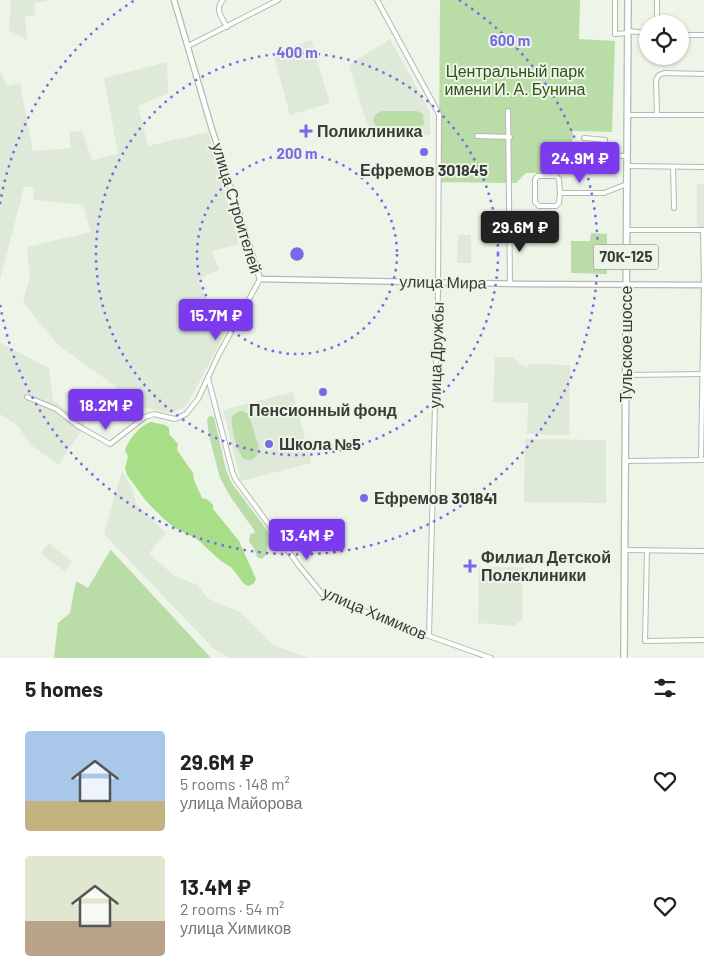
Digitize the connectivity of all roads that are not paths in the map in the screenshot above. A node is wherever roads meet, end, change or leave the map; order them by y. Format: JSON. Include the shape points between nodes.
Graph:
{"nodes":[{"id":1,"x":174,"y":0,"type":"edge"},
{"id":2,"x":222,"y":0,"type":"edge"},
{"id":3,"x":278,"y":0,"type":"edge"},
{"id":4,"x":377,"y":0,"type":"edge"},
{"id":5,"x":614,"y":0,"type":"edge"},
{"id":6,"x":628,"y":0,"type":"edge"},
{"id":7,"x":657,"y":0,"type":"edge"},
{"id":8,"x":658,"y":15,"type":"edge"},
{"id":9,"x":227,"y":27,"type":"junction"},
{"id":10,"x":628,"y":32,"type":"junction"},
{"id":11,"x":639,"y":33,"type":"edge"},
{"id":12,"x":689,"y":35,"type":"edge"},
{"id":13,"x":704,"y":35,"type":"edge"},
{"id":14,"x":188,"y":46,"type":"junction"},
{"id":15,"x":704,"y":74,"type":"edge"},
{"id":16,"x":508,"y":111,"type":"dead end"},
{"id":17,"x":628,"y":115,"type":"junction"},
{"id":18,"x":657,"y":115,"type":"junction"},
{"id":19,"x":704,"y":115,"type":"edge"},
{"id":20,"x":477,"y":136,"type":"dead end"},
{"id":21,"x":510,"y":137,"type":"junction"},
{"id":22,"x":584,"y":138,"type":"dead end"},
{"id":23,"x":627,"y":156,"type":"junction"},
{"id":24,"x":627,"y":166,"type":"junction"},
{"id":25,"x":673,"y":167,"type":"junction"},
{"id":26,"x":704,"y":167,"type":"edge"},
{"id":27,"x":626,"y":184,"type":"junction"},
{"id":28,"x":560,"y":193,"type":"junction"},
{"id":29,"x":674,"y":208,"type":"dead end"},
{"id":30,"x":626,"y":230,"type":"junction"},
{"id":31,"x":703,"y":230,"type":"edge"},
{"id":32,"x":260,"y":279,"type":"junction"},
{"id":33,"x":438,"y":282,"type":"junction"},
{"id":34,"x":510,"y":284,"type":"junction"},
{"id":35,"x":626,"y":284,"type":"junction"},
{"id":36,"x":704,"y":285,"type":"edge"},
{"id":37,"x":703,"y":374,"type":"edge"},
{"id":38,"x":626,"y":375,"type":"junction"},
{"id":39,"x":208,"y":378,"type":"junction"},
{"id":40,"x":27,"y":397,"type":"dead end"},
{"id":41,"x":703,"y":460,"type":"edge"},
{"id":42,"x":626,"y":461,"type":"junction"},
{"id":43,"x":625,"y":550,"type":"junction"},
{"id":44,"x":647,"y":550,"type":"junction"},
{"id":45,"x":704,"y":550,"type":"edge"},
{"id":46,"x":429,"y":636,"type":"junction"},
{"id":47,"x":704,"y":640,"type":"edge"},
{"id":48,"x":491,"y":658,"type":"edge"},
{"id":49,"x":624,"y":658,"type":"edge"}],
"edges":[{"from":1,"to":14,"type":"street","name":"улица Строителей"},
{"from":2,"to":9,"type":"street","via":[[219,13]]},
{"from":3,"to":9,"type":"street"},
{"from":4,"to":33,"type":"street","name":"улица Дружбы","via":[[439,114]]},
{"from":5,"to":10,"type":"street","via":[[615,34]]},
{"from":6,"to":10,"type":"main road","name":"Тульское шоссе","number":"70К-125"},
{"from":7,"to":8,"type":"street"},
{"from":9,"to":14,"type":"street"},
{"from":10,"to":11,"type":"street"},
{"from":10,"to":17,"type":"main road","name":"Тульское шоссе","number":"70К-125"},
{"from":12,"to":13,"type":"street"},
{"from":14,"to":32,"type":"street","name":"улица Строителей"},
{"from":15,"to":18,"type":"street","via":[[659,75],[656,80]]},
{"from":16,"to":21,"type":"street"},
{"from":17,"to":18,"type":"street"},
{"from":17,"to":23,"type":"main road","name":"Тульское шоссе","number":"70К-125"},
{"from":18,"to":19,"type":"street"},
{"from":20,"to":21,"type":"street"},
{"from":21,"to":34,"type":"street"},
{"from":22,"to":23,"type":"street","via":[[605,140],[604,155]]},
{"from":23,"to":24,"type":"main road","name":"Тульское шоссе","number":"70К-125"},
{"from":24,"to":25,"type":"street"},
{"from":24,"to":27,"type":"main road","name":"Тульское шоссе","number":"70К-125"},
{"from":25,"to":26,"type":"street"},
{"from":25,"to":29,"type":"street"},
{"from":27,"to":28,"type":"street","via":[[604,193]]},
{"from":27,"to":30,"type":"main road","name":"Тульское шоссе","number":"70К-125"},
{"from":28,"to":28,"type":"street","via":[[556,206],[539,206],[535,180],[538,176],[556,176]]},
{"from":30,"to":31,"type":"street"},
{"from":30,"to":35,"type":"main road","name":"Тульское шоссе","number":"70К-125"},
{"from":31,"to":36,"type":"street"},
{"from":32,"to":33,"type":"street","name":"улица Мира"},
{"from":32,"to":39,"type":"street","name":"улица Строителей"},
{"from":33,"to":34,"type":"street","name":"улица Мира"},
{"from":33,"to":46,"type":"street","name":"улица Дружбы"},
{"from":34,"to":35,"type":"street","name":"улица Мира"},
{"from":35,"to":36,"type":"street","name":"улица Мира"},
{"from":35,"to":38,"type":"main road","name":"Тульское шоссе","number":"70К-125"},
{"from":36,"to":37,"type":"street"},
{"from":37,"to":38,"type":"street"},
{"from":37,"to":41,"type":"street"},
{"from":38,"to":42,"type":"main road","name":"Тульское шоссе","number":"70К-125"},
{"from":39,"to":40,"type":"street","name":"улица Строителей","via":[[186,414],[175,419],[154,414],[145,417],[110,444],[56,409]]},
{"from":39,"to":46,"type":"street","name":"улица Химиков","via":[[236,480],[320,593]]},
{"from":41,"to":42,"type":"street"},
{"from":42,"to":43,"type":"main road","name":"Тульское шоссе","number":"70К-125"},
{"from":43,"to":44,"type":"street"},
{"from":43,"to":49,"type":"main road","name":"Тульское шоссе","number":"70К-125"},
{"from":44,"to":45,"type":"street"},
{"from":44,"to":47,"type":"street","via":[[645,641]]},
{"from":46,"to":48,"type":"street","name":"улица Химиков"}]}
